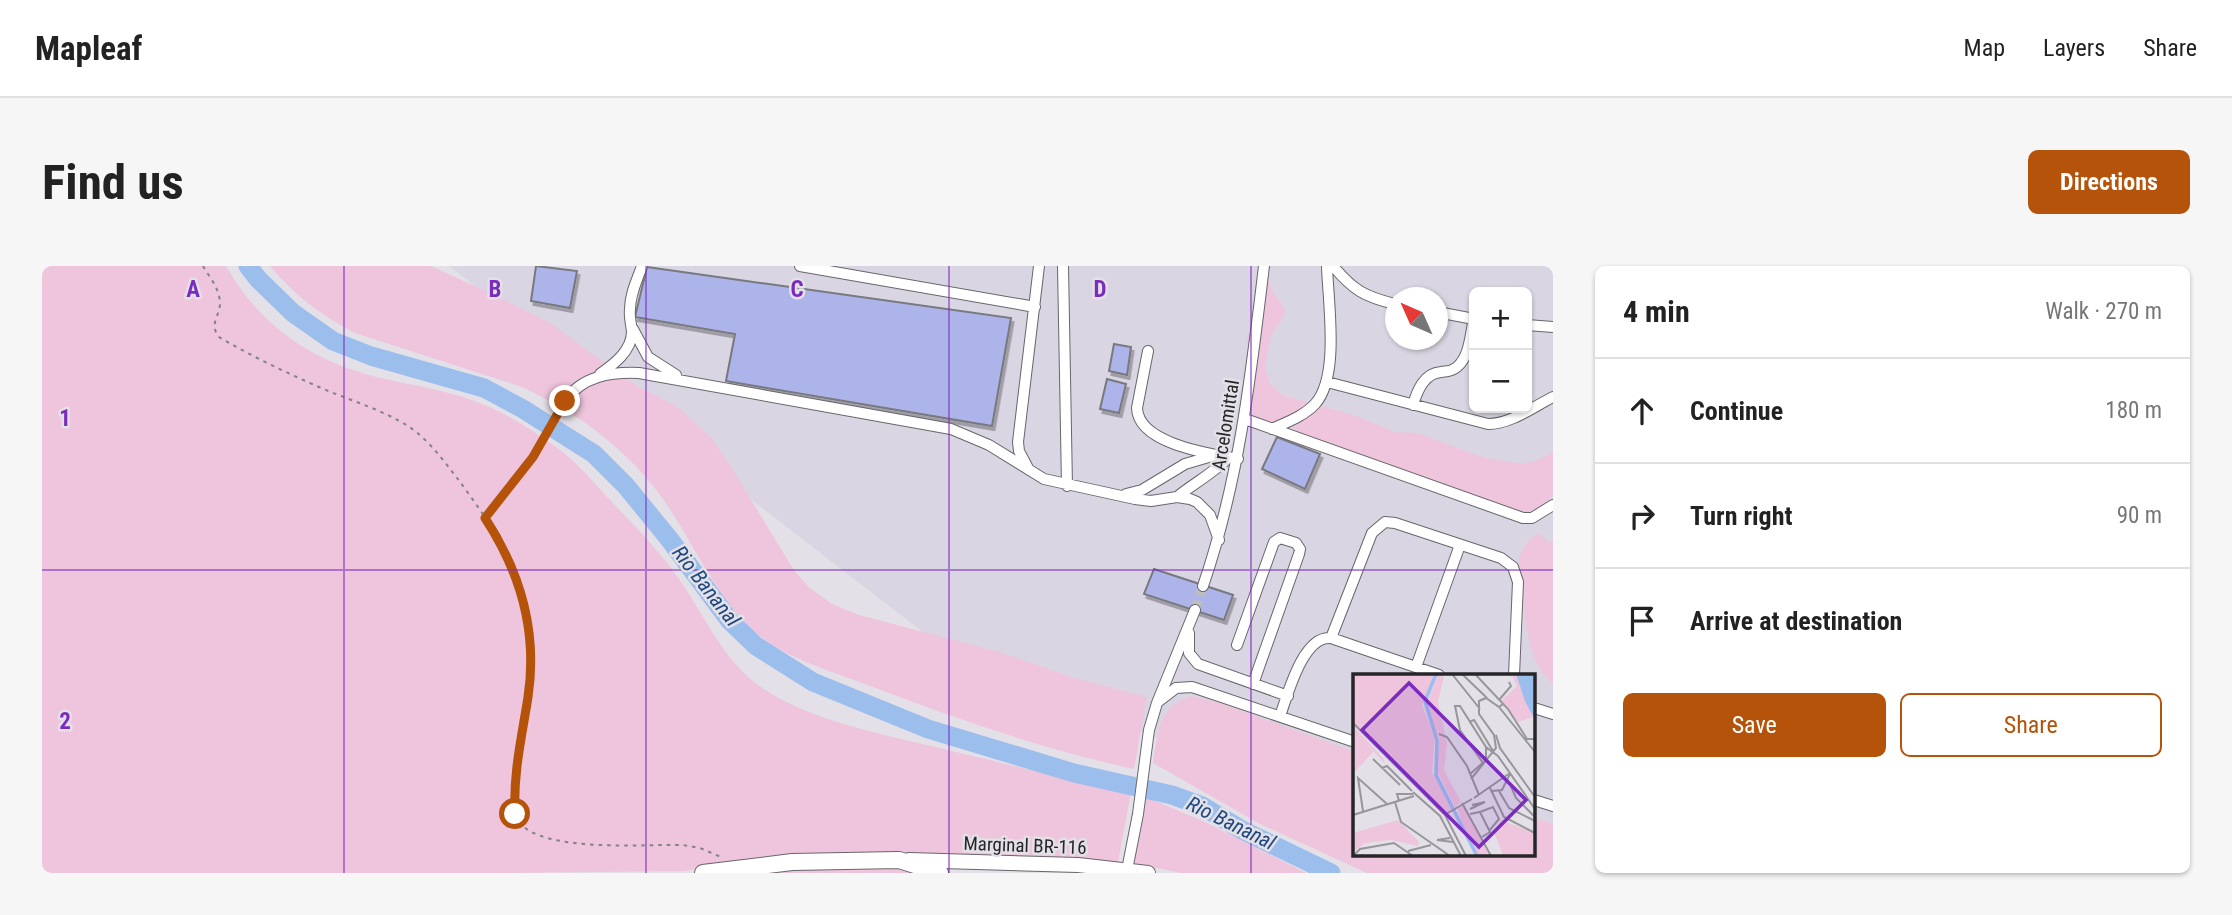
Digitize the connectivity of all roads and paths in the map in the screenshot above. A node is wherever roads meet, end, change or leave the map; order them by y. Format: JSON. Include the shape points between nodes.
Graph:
{"nodes":[{"id":1,"x":203,"y":266,"type":"edge"},
{"id":2,"x":642,"y":266,"type":"edge"},
{"id":3,"x":800,"y":266,"type":"edge"},
{"id":4,"x":1039,"y":266,"type":"edge"},
{"id":5,"x":1063,"y":266,"type":"edge"},
{"id":6,"x":1264,"y":266,"type":"edge"},
{"id":7,"x":1330,"y":266,"type":"edge"},
{"id":8,"x":1385,"y":302,"type":"edge"},
{"id":9,"x":1035,"y":307,"type":"junction"},
{"id":10,"x":1448,"y":314,"type":"edge"},
{"id":11,"x":1469,"y":318,"type":"edge"},
{"id":12,"x":631,"y":324,"type":"junction"},
{"id":13,"x":1532,"y":325,"type":"edge"},
{"id":14,"x":1553,"y":327,"type":"edge"},
{"id":15,"x":1469,"y":342,"type":"edge"},
{"id":16,"x":1148,"y":351,"type":"dead end"},
{"id":17,"x":596,"y":377,"type":"junction"},
{"id":18,"x":687,"y":381,"type":"junction"},
{"id":19,"x":1327,"y":382,"type":"junction"},
{"id":20,"x":1553,"y":397,"type":"edge"},
{"id":21,"x":565,"y":401,"type":"joint"},
{"id":22,"x":1413,"y":405,"type":"junction"},
{"id":23,"x":1245,"y":419,"type":"junction"},
{"id":24,"x":1272,"y":429,"type":"junction"},
{"id":25,"x":1212,"y":456,"type":"junction"},
{"id":26,"x":1233,"y":458,"type":"junction"},
{"id":27,"x":1031,"y":472,"type":"junction"},
{"id":28,"x":1067,"y":486,"type":"junction"},
{"id":29,"x":1115,"y":495,"type":"junction"},
{"id":30,"x":1177,"y":498,"type":"junction"},
{"id":31,"x":1553,"y":505,"type":"edge"},
{"id":32,"x":485,"y":518,"type":"junction"},
{"id":33,"x":1219,"y":540,"type":"junction"},
{"id":34,"x":1460,"y":545,"type":"junction"},
{"id":35,"x":1203,"y":586,"type":"tunnel mouth"},
{"id":36,"x":1195,"y":610,"type":"tunnel mouth"},
{"id":37,"x":1189,"y":628,"type":"junction"},
{"id":38,"x":1331,"y":638,"type":"junction"},
{"id":39,"x":1237,"y":645,"type":"dead end"},
{"id":40,"x":1416,"y":667,"type":"junction"},
{"id":41,"x":1436,"y":674,"type":"edge"},
{"id":42,"x":1514,"y":674,"type":"edge"},
{"id":43,"x":1253,"y":684,"type":"junction"},
{"id":44,"x":1287,"y":696,"type":"junction"},
{"id":45,"x":1157,"y":703,"type":"junction"},
{"id":46,"x":1535,"y":708,"type":"edge"},
{"id":47,"x":1553,"y":714,"type":"edge"},
{"id":48,"x":1280,"y":716,"type":"junction"},
{"id":49,"x":1353,"y":741,"type":"edge"},
{"id":50,"x":1535,"y":800,"type":"edge"},
{"id":51,"x":1553,"y":806,"type":"edge"},
{"id":52,"x":899,"y":860,"type":"junction"},
{"id":53,"x":740,"y":867,"type":"junction"},
{"id":54,"x":1126,"y":870,"type":"junction"},
{"id":55,"x":703,"y":873,"type":"edge"},
{"id":56,"x":940,"y":873,"type":"edge"},
{"id":57,"x":1148,"y":873,"type":"edge"}],
"edges":[{"from":1,"to":32,"type":"path","via":[[217,288],[220,302],[214,322],[219,337],[404,423],[446,464]]},
{"from":2,"to":12,"type":"street","via":[[632,294]]},
{"from":3,"to":9,"type":"street"},
{"from":4,"to":9,"type":"street"},
{"from":5,"to":28,"type":"street"},
{"from":6,"to":23,"type":"street","name":"Arcelomittal"},
{"from":7,"to":8,"type":"street","via":[[1353,289]]},
{"from":7,"to":19,"type":"street"},
{"from":9,"to":27,"type":"street","via":[[1018,442]]},
{"from":10,"to":11,"type":"street"},
{"from":12,"to":17,"type":"street","via":[[632,335],[622,355]]},
{"from":12,"to":18,"type":"street","via":[[648,357]]},
{"from":13,"to":14,"type":"street"},
{"from":15,"to":22,"type":"street","via":[[1462,362],[1427,379]]},
{"from":16,"to":25,"type":"street","via":[[1137,408],[1140,422],[1161,439]]},
{"from":17,"to":18,"type":"street","via":[[639,373]]},
{"from":17,"to":21,"type":"street","via":[[578,385]]},
{"from":18,"to":27,"type":"street","via":[[951,429],[989,445]]},
{"from":19,"to":22,"type":"street"},
{"from":19,"to":24,"type":"street","via":[[1313,407]]},
{"from":20,"to":22,"type":"street","via":[[1493,424]]},
{"from":21,"to":32,"type":"path","via":[[533,457]]},
{"from":23,"to":24,"type":"street"},
{"from":23,"to":26,"type":"street","name":"Arcelomittal"},
{"from":24,"to":31,"type":"street","via":[[1523,518],[1532,518]]},
{"from":25,"to":26,"type":"street"},
{"from":25,"to":29,"type":"street","via":[[1185,464],[1142,490]]},
{"from":26,"to":30,"type":"street"},
{"from":26,"to":33,"type":"street","name":"Arcelomittal"},
{"from":27,"to":28,"type":"street"},
{"from":28,"to":29,"type":"street"},
{"from":29,"to":30,"type":"street","via":[[1152,501]]},
{"from":30,"to":33,"type":"street","via":[[1202,507]]},
{"from":32,"to":53,"type":"path","via":[[519,584],[530,640],[528,695],[514,794],[518,821],[551,840],[683,845]]},
{"from":33,"to":35,"type":"street","name":"Arcelomittal"},
{"from":34,"to":38,"type":"street","via":[[1395,523],[1380,525],[1369,538]]},
{"from":34,"to":40,"type":"street"},
{"from":34,"to":42,"type":"street","via":[[1506,560],[1515,571]]},
{"from":36,"to":37,"type":"street"},
{"from":37,"to":43,"type":"street","via":[[1189,653],[1194,662]]},
{"from":37,"to":45,"type":"street"},
{"from":38,"to":40,"type":"street"},
{"from":38,"to":44,"type":"street","via":[[1319,639],[1309,648]]},
{"from":39,"to":43,"type":"street","via":[[1274,542],[1280,538],[1296,543],[1299,554]]},
{"from":40,"to":41,"type":"street"},
{"from":43,"to":44,"type":"street"},
{"from":44,"to":48,"type":"street"},
{"from":45,"to":48,"type":"street","via":[[1175,689],[1186,687]]},
{"from":45,"to":54,"type":"street"},
{"from":46,"to":47,"type":"street"},
{"from":48,"to":49,"type":"street"},
{"from":50,"to":51,"type":"street"},
{"from":52,"to":53,"type":"highway"},
{"from":52,"to":54,"type":"main road","name":"Marginal BR-116"},
{"from":52,"to":56,"type":"highway"},
{"from":53,"to":55,"type":"highway"},
{"from":54,"to":57,"type":"main road","name":"Marginal BR-116"}]}
